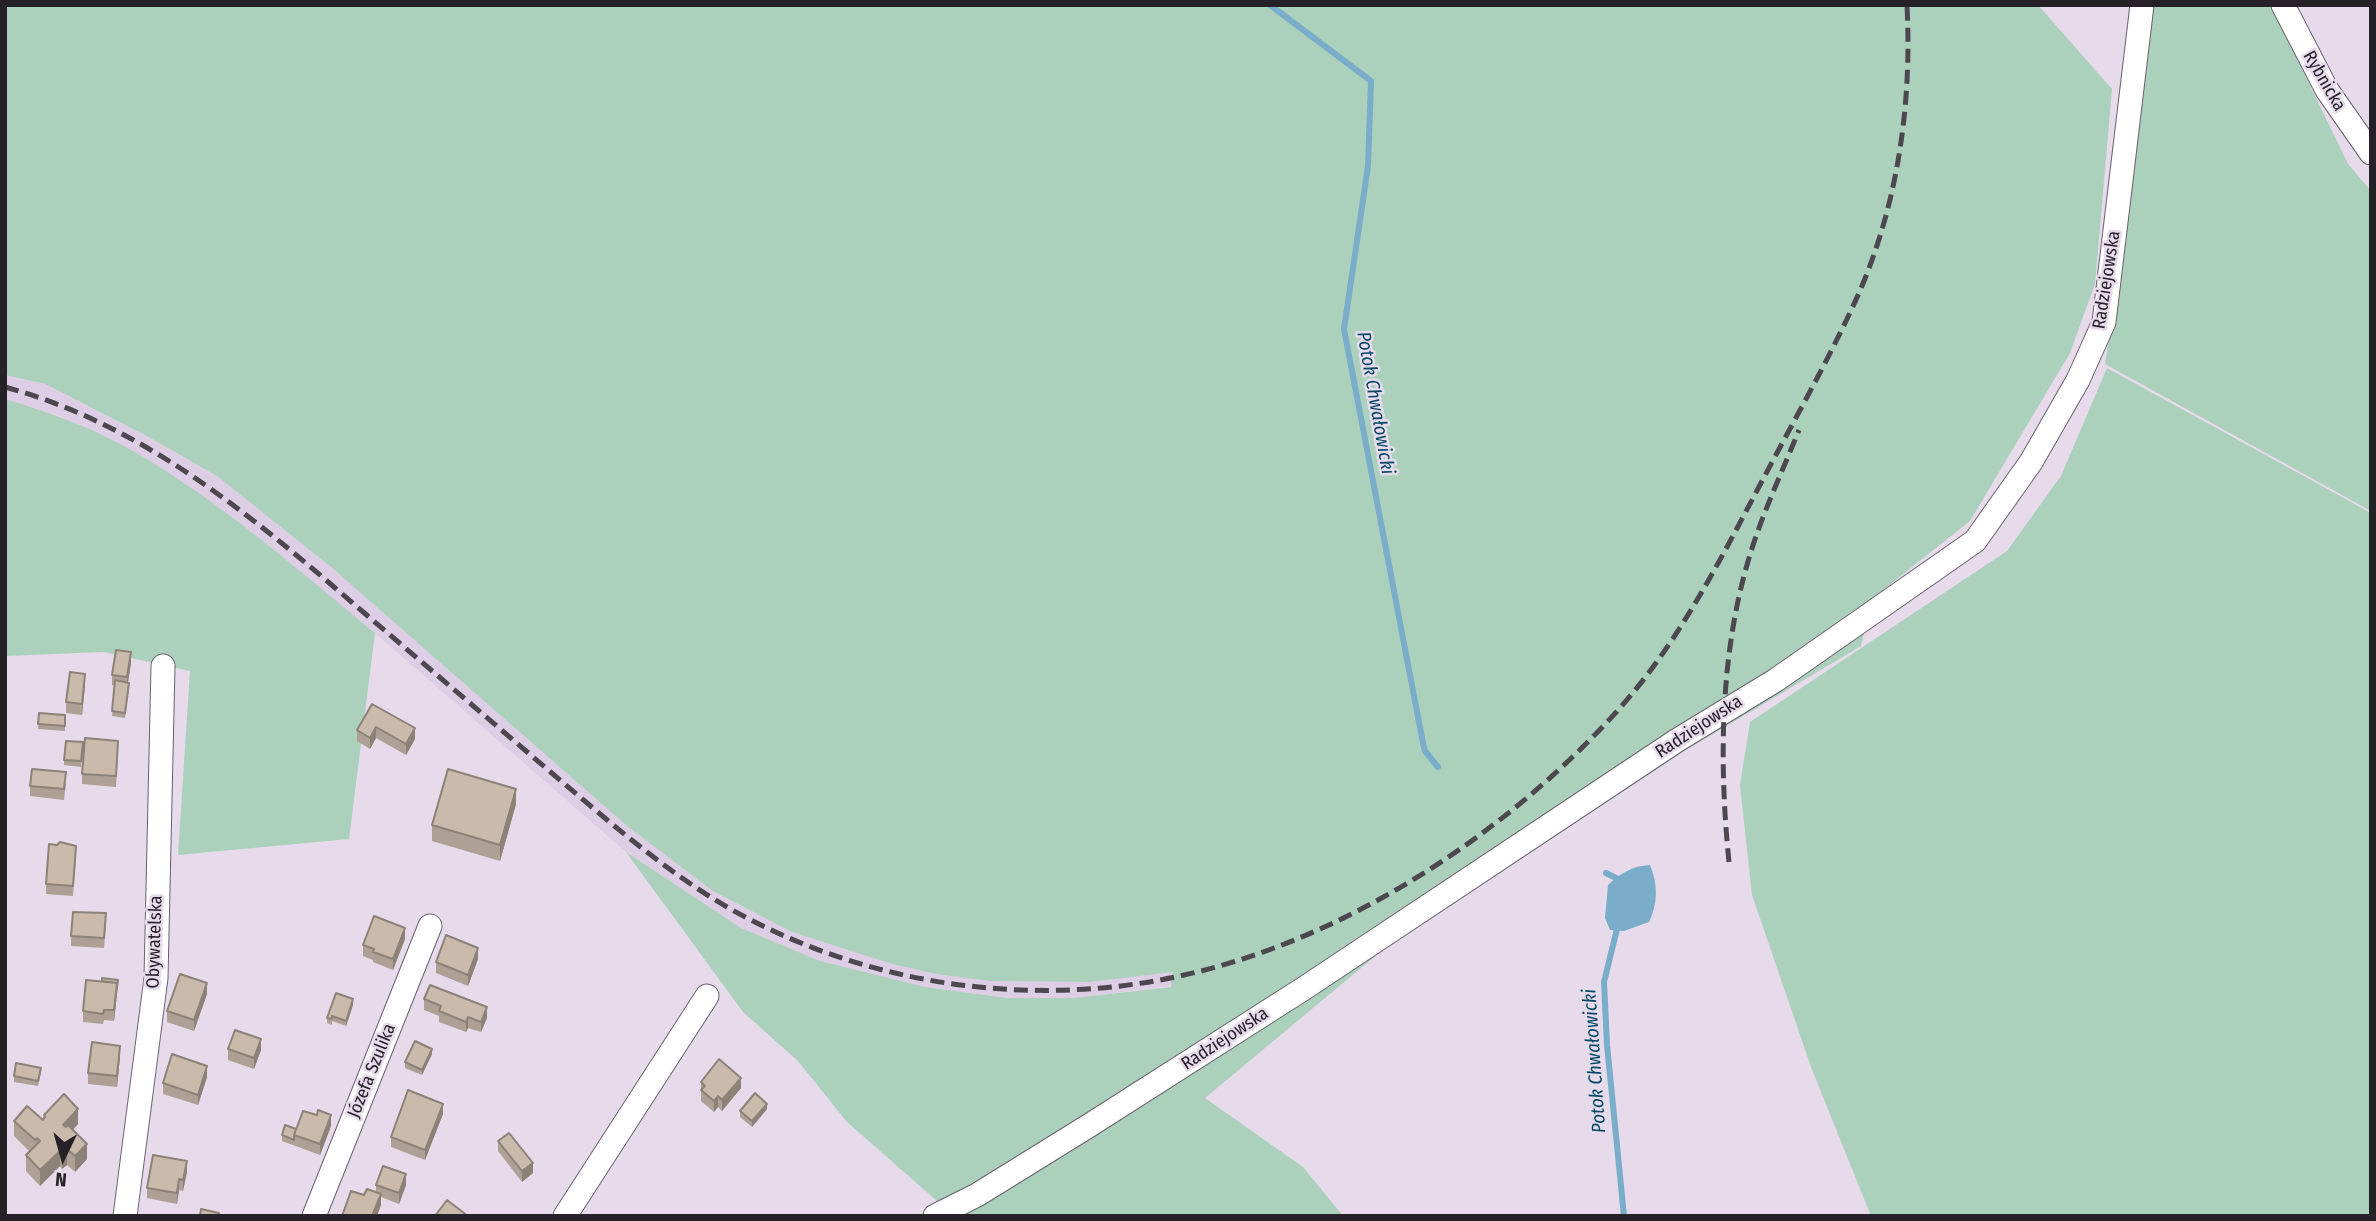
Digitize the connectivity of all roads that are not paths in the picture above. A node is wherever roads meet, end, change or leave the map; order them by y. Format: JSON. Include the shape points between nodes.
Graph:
{"nodes":[{"id":1,"x":2142,"y":5,"type":"edge"},
{"id":2,"x":2283,"y":5,"type":"edge"},
{"id":3,"x":2371,"y":153,"type":"edge"},
{"id":4,"x":163,"y":666,"type":"dead end"},
{"id":5,"x":430,"y":926,"type":"dead end"},
{"id":6,"x":706,"y":996,"type":"dead end"},
{"id":7,"x":125,"y":1216,"type":"edge"},
{"id":8,"x":314,"y":1216,"type":"edge"},
{"id":9,"x":565,"y":1216,"type":"edge"},
{"id":10,"x":935,"y":1216,"type":"edge"}],
"edges":[{"from":1,"to":10,"type":"street","name":"Radziejowska","via":[[2104,322],[2078,380],[2031,462],[1975,541],[1776,680],[1676,741],[1292,996],[977,1195]]},
{"from":2,"to":3,"type":"street","name":"Rybnicka","via":[[2327,90]]},
{"from":4,"to":7,"type":"street","name":"Obywatelska","via":[[156,978]]},
{"from":5,"to":8,"type":"street","name":"Józefa Szulika"},
{"from":6,"to":9,"type":"street"}]}
